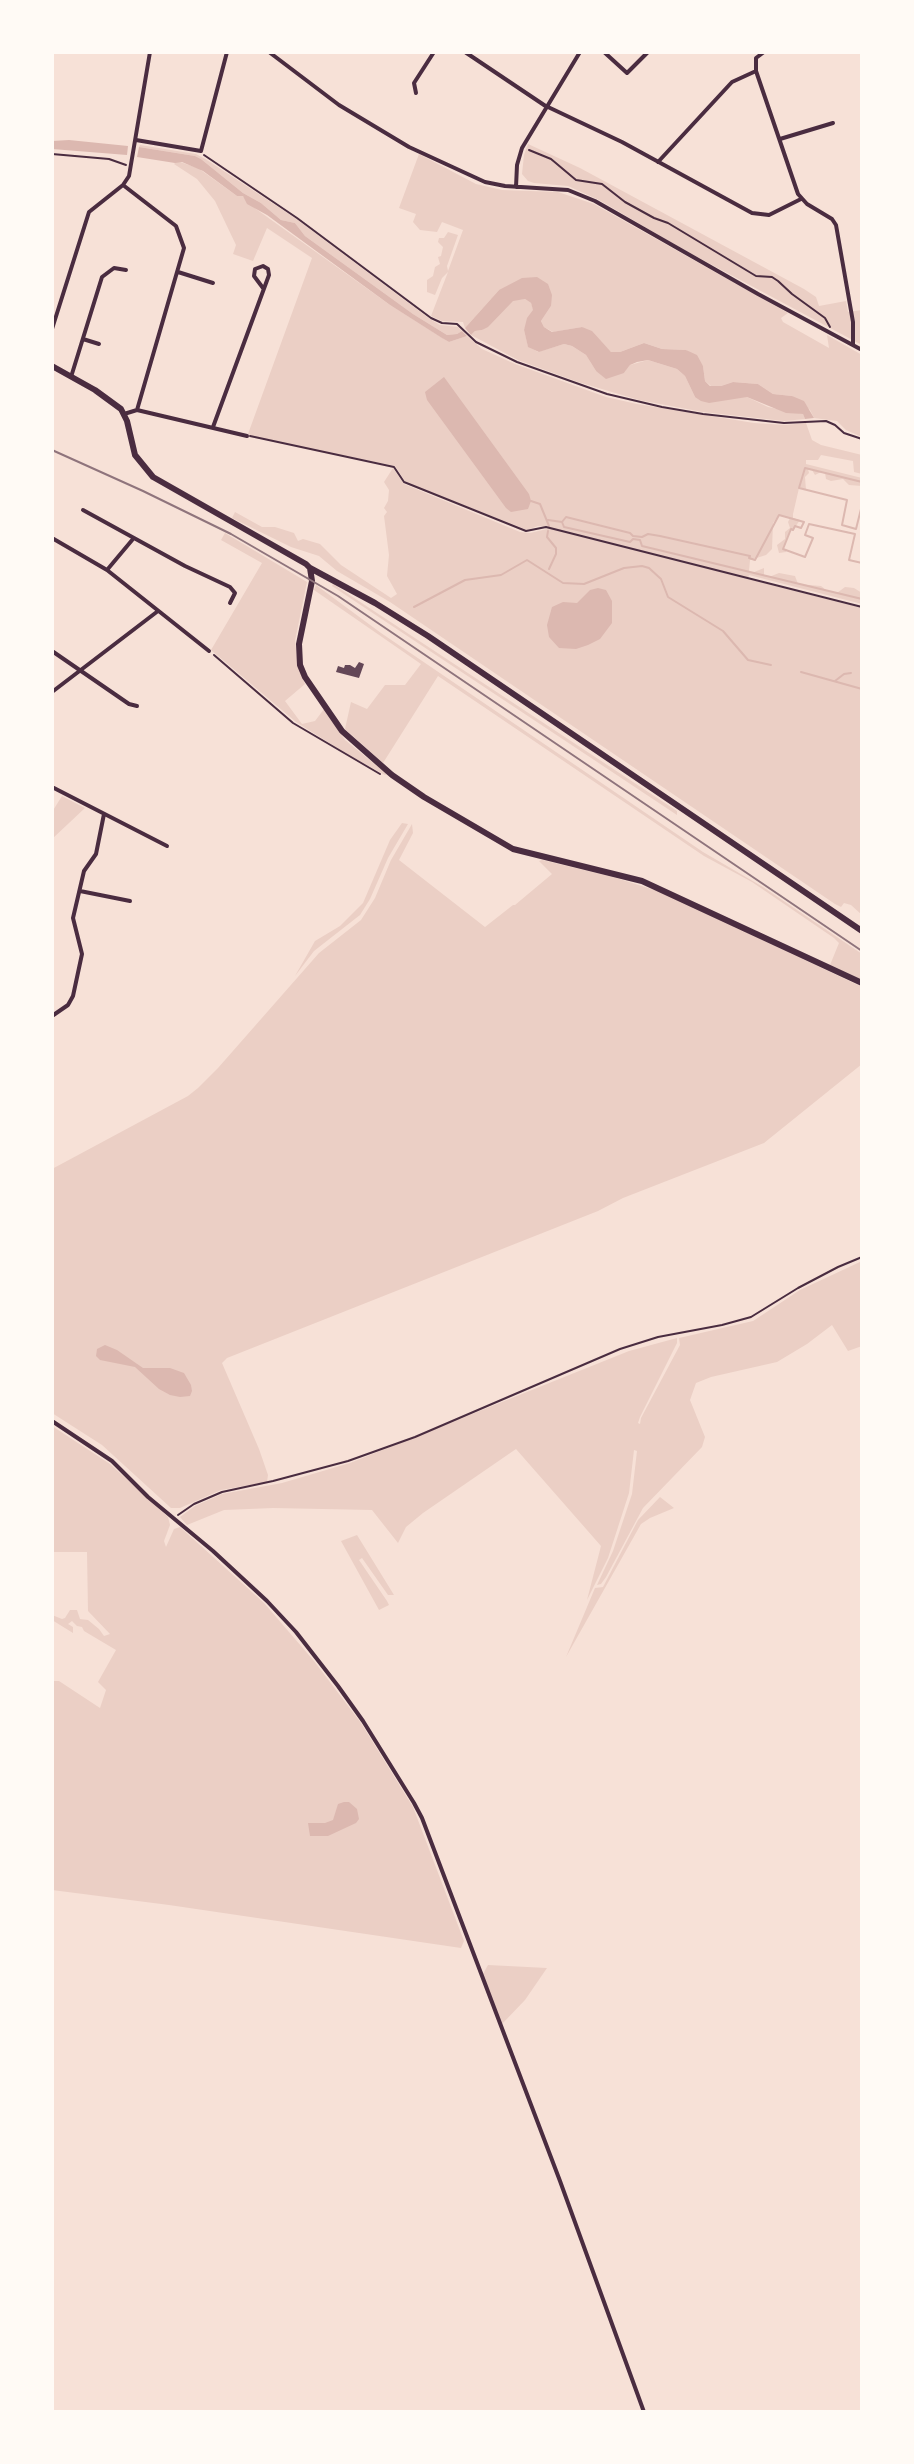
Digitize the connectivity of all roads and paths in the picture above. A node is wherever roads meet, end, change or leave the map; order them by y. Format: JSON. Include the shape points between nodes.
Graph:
{"nodes":[{"id":1,"x":150,"y":52,"type":"edge"},
{"id":2,"x":227,"y":52,"type":"edge"},
{"id":3,"x":269,"y":52,"type":"edge"},
{"id":4,"x":434,"y":52,"type":"edge"},
{"id":5,"x":465,"y":52,"type":"edge"},
{"id":6,"x":580,"y":52,"type":"edge"},
{"id":7,"x":604,"y":52,"type":"edge"},
{"id":8,"x":648,"y":52,"type":"edge"},
{"id":9,"x":764,"y":52,"type":"edge"},
{"id":10,"x":756,"y":71,"type":"junction"},
{"id":11,"x":416,"y":93,"type":"dead end"},
{"id":12,"x":548,"y":107,"type":"junction"},
{"id":13,"x":833,"y":123,"type":"dead end"},
{"id":14,"x":780,"y":139,"type":"junction"},
{"id":15,"x":136,"y":142,"type":"junction"},
{"id":16,"x":522,"y":148,"type":"junction"},
{"id":17,"x":201,"y":151,"type":"junction"},
{"id":18,"x":52,"y":154,"type":"edge"},
{"id":19,"x":658,"y":162,"type":"junction"},
{"id":20,"x":131,"y":167,"type":"junction"},
{"id":21,"x":123,"y":185,"type":"junction"},
{"id":22,"x":516,"y":187,"type":"junction"},
{"id":23,"x":801,"y":199,"type":"junction"},
{"id":24,"x":126,"y":270,"type":"dead end"},
{"id":25,"x":178,"y":272,"type":"junction"},
{"id":26,"x":213,"y":283,"type":"dead end"},
{"id":27,"x":263,"y":288,"type":"junction"},
{"id":28,"x":52,"y":329,"type":"edge"},
{"id":29,"x":829,"y":332,"type":"junction"},
{"id":30,"x":83,"y":339,"type":"junction"},
{"id":31,"x":99,"y":344,"type":"dead end"},
{"id":32,"x":853,"y":345,"type":"junction"},
{"id":33,"x":862,"y":350,"type":"edge"},
{"id":34,"x":52,"y":366,"type":"edge"},
{"id":35,"x":71,"y":377,"type":"junction"},
{"id":36,"x":137,"y":410,"type":"junction"},
{"id":37,"x":124,"y":414,"type":"junction"},
{"id":38,"x":213,"y":427,"type":"junction"},
{"id":39,"x":247,"y":436,"type":"joint"},
{"id":40,"x":862,"y":439,"type":"edge"},
{"id":41,"x":83,"y":510,"type":"dead end"},
{"id":42,"x":52,"y":538,"type":"edge"},
{"id":43,"x":133,"y":539,"type":"junction"},
{"id":44,"x":310,"y":568,"type":"junction"},
{"id":45,"x":107,"y":570,"type":"junction"},
{"id":46,"x":230,"y":603,"type":"dead end"},
{"id":47,"x":862,"y":607,"type":"edge"},
{"id":48,"x":158,"y":611,"type":"junction"},
{"id":49,"x":52,"y":651,"type":"edge"},
{"id":50,"x":209,"y":651,"type":"dead end"},
{"id":51,"x":214,"y":655,"type":"dead end"},
{"id":52,"x":79,"y":671,"type":"junction"},
{"id":53,"x":52,"y":692,"type":"edge"},
{"id":54,"x":137,"y":706,"type":"dead end"},
{"id":55,"x":392,"y":775,"type":"junction"},
{"id":56,"x":52,"y":787,"type":"edge"},
{"id":57,"x":104,"y":814,"type":"junction"},
{"id":58,"x":167,"y":846,"type":"dead end"},
{"id":59,"x":80,"y":891,"type":"junction"},
{"id":60,"x":130,"y":901,"type":"dead end"},
{"id":61,"x":862,"y":931,"type":"edge"},
{"id":62,"x":862,"y":983,"type":"edge"},
{"id":63,"x":52,"y":1016,"type":"edge"},
{"id":64,"x":862,"y":1257,"type":"edge"},
{"id":65,"x":52,"y":1421,"type":"edge"},
{"id":66,"x":175,"y":1519,"type":"junction"},
{"id":67,"x":644,"y":2412,"type":"edge"}],
"edges":[{"from":1,"to":15,"type":"street"},
{"from":2,"to":17,"type":"street"},
{"from":3,"to":22,"type":"street","via":[[393,139],[482,181]]},
{"from":4,"to":11,"type":"street","via":[[414,83]]},
{"from":5,"to":12,"type":"street"},
{"from":6,"to":12,"type":"street"},
{"from":7,"to":8,"type":"street","via":[[627,73]]},
{"from":9,"to":10,"type":"street","via":[[756,58]]},
{"from":10,"to":14,"type":"street"},
{"from":10,"to":19,"type":"street","via":[[732,82]]},
{"from":12,"to":16,"type":"street"},
{"from":12,"to":19,"type":"street"},
{"from":13,"to":14,"type":"street"},
{"from":14,"to":23,"type":"street"},
{"from":15,"to":17,"type":"street"},
{"from":15,"to":20,"type":"street"},
{"from":16,"to":22,"type":"street"},
{"from":16,"to":29,"type":"path","via":[[551,159],[576,180],[602,184],[756,276],[772,277],[825,318]]},
{"from":17,"to":40,"type":"path","via":[[431,318],[457,324],[484,347],[517,362],[607,394],[703,414],[784,423],[826,421]]},
{"from":18,"to":20,"type":"path","via":[[109,159]]},
{"from":19,"to":23,"type":"street","via":[[752,213],[769,215]]},
{"from":20,"to":21,"type":"street"},
{"from":21,"to":25,"type":"street","via":[[176,226],[184,248]]},
{"from":21,"to":28,"type":"street","via":[[89,212]]},
{"from":22,"to":29,"type":"street","via":[[568,190],[595,201]]},
{"from":23,"to":32,"type":"street","via":[[836,225]]},
{"from":24,"to":30,"type":"street","via":[[114,268],[102,277]]},
{"from":25,"to":26,"type":"street"},
{"from":25,"to":36,"type":"street"},
{"from":27,"to":27,"type":"street","via":[[269,272],[263,266],[254,276]]},
{"from":27,"to":38,"type":"street"},
{"from":29,"to":32,"type":"street"},
{"from":30,"to":31,"type":"street"},
{"from":30,"to":35,"type":"street"},
{"from":32,"to":33,"type":"street"},
{"from":34,"to":35,"type":"main road"},
{"from":35,"to":37,"type":"main road"},
{"from":36,"to":37,"type":"street"},
{"from":36,"to":38,"type":"street"},
{"from":37,"to":44,"type":"main road","via":[[135,455],[153,477]]},
{"from":38,"to":39,"type":"street"},
{"from":39,"to":47,"type":"path","via":[[394,467],[404,482],[526,531],[546,527]]},
{"from":41,"to":43,"type":"street"},
{"from":42,"to":45,"type":"street"},
{"from":43,"to":45,"type":"street"},
{"from":43,"to":46,"type":"street","via":[[230,587],[235,593]]},
{"from":44,"to":55,"type":"main road","via":[[300,665],[342,731]]},
{"from":44,"to":61,"type":"main road","via":[[428,636]]},
{"from":45,"to":48,"type":"street"},
{"from":48,"to":50,"type":"street"},
{"from":48,"to":52,"type":"street"},
{"from":49,"to":52,"type":"street"},
{"from":51,"to":55,"type":"path","via":[[293,723],[379,774]]},
{"from":52,"to":53,"type":"street"},
{"from":52,"to":54,"type":"street"},
{"from":55,"to":62,"type":"main road","via":[[513,849],[642,881]]},
{"from":56,"to":57,"type":"street"},
{"from":57,"to":58,"type":"street"},
{"from":57,"to":59,"type":"street","via":[[96,854],[84,871]]},
{"from":59,"to":60,"type":"street"},
{"from":59,"to":63,"type":"street","via":[[73,918],[82,954],[73,996]]},
{"from":64,"to":66,"type":"path","via":[[751,1317],[620,1349],[415,1437],[222,1492]]},
{"from":65,"to":66,"type":"street","via":[[112,1461]]},
{"from":66,"to":67,"type":"street","via":[[296,1632],[363,1721],[422,1818]]}]}
